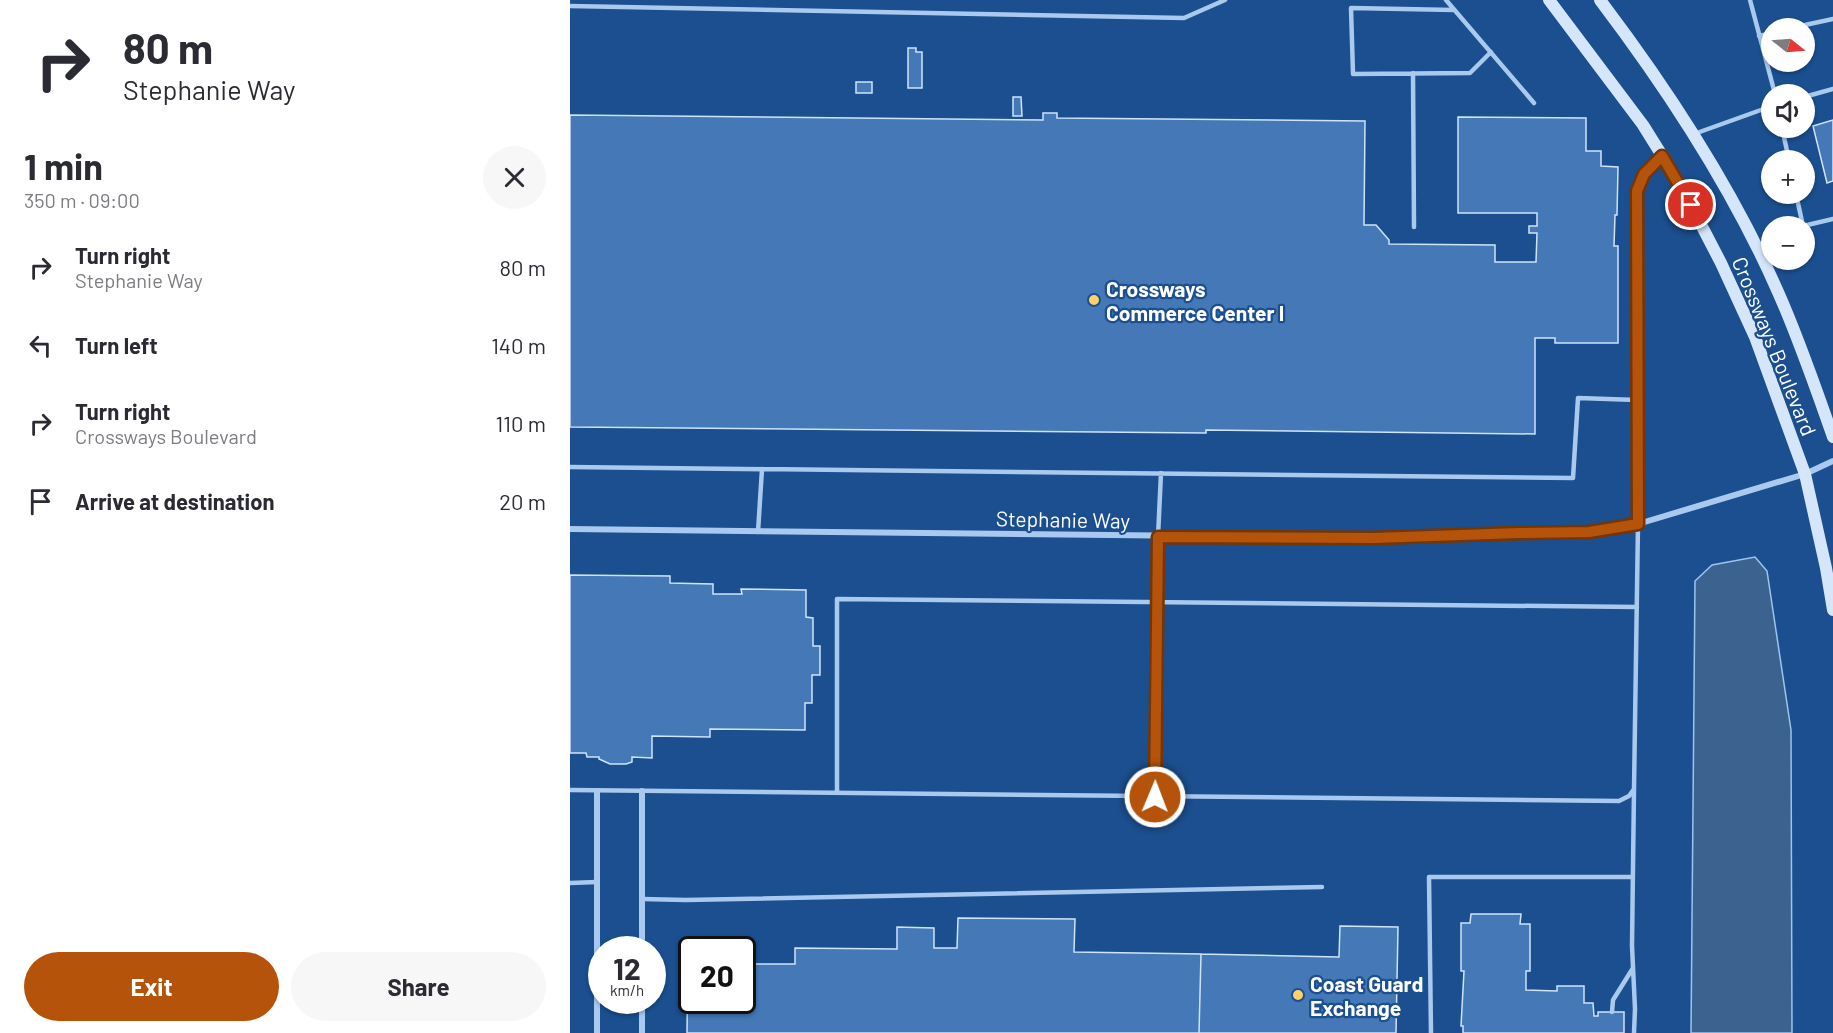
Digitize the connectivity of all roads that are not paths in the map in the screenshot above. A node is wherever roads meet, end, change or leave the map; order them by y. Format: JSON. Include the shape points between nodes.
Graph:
{"nodes":[{"id":1,"x":1226,"y":0,"type":"edge"},
{"id":2,"x":1446,"y":0,"type":"edge"},
{"id":3,"x":1549,"y":0,"type":"edge"},
{"id":4,"x":1600,"y":0,"type":"edge"},
{"id":5,"x":1750,"y":0,"type":"edge"},
{"id":6,"x":570,"y":6,"type":"edge"},
{"id":7,"x":1454,"y":10,"type":"junction"},
{"id":8,"x":1833,"y":19,"type":"edge"},
{"id":9,"x":1815,"y":23,"type":"edge"},
{"id":10,"x":1760,"y":36,"type":"joint"},
{"id":11,"x":1491,"y":52,"type":"junction"},
{"id":12,"x":1413,"y":73,"type":"junction"},
{"id":13,"x":1772,"y":84,"type":"edge"},
{"id":14,"x":1833,"y":89,"type":"edge"},
{"id":15,"x":1815,"y":94,"type":"edge"},
{"id":16,"x":1534,"y":103,"type":"dead end"},
{"id":17,"x":1761,"y":110,"type":"edge"},
{"id":18,"x":1694,"y":134,"type":"junction"},
{"id":19,"x":1662,"y":156,"type":"junction"},
{"id":20,"x":1798,"y":204,"type":"edge"},
{"id":21,"x":1833,"y":219,"type":"edge"},
{"id":22,"x":1414,"y":227,"type":"dead end"},
{"id":23,"x":1637,"y":400,"type":"junction"},
{"id":24,"x":1833,"y":437,"type":"edge"},
{"id":25,"x":1833,"y":461,"type":"edge"},
{"id":26,"x":570,"y":467,"type":"edge"},
{"id":27,"x":762,"y":469,"type":"junction"},
{"id":28,"x":1161,"y":473,"type":"junction"},
{"id":29,"x":1804,"y":474,"type":"junction"},
{"id":30,"x":1638,"y":524,"type":"junction"},
{"id":31,"x":570,"y":529,"type":"edge"},
{"id":32,"x":758,"y":532,"type":"junction"},
{"id":33,"x":1158,"y":537,"type":"junction"},
{"id":34,"x":1157,"y":602,"type":"junction"},
{"id":35,"x":1637,"y":607,"type":"junction"},
{"id":36,"x":1833,"y":610,"type":"edge"},
{"id":37,"x":1634,"y":781,"type":"junction"},
{"id":38,"x":570,"y":790,"type":"edge"},
{"id":39,"x":597,"y":791,"type":"junction"},
{"id":40,"x":642,"y":791,"type":"junction"},
{"id":41,"x":837,"y":794,"type":"junction"},
{"id":42,"x":1155,"y":797,"type":"junction"},
{"id":43,"x":1632,"y":877,"type":"junction"},
{"id":44,"x":597,"y":882,"type":"junction"},
{"id":45,"x":570,"y":883,"type":"edge"},
{"id":46,"x":1322,"y":887,"type":"dead end"},
{"id":47,"x":642,"y":899,"type":"junction"},
{"id":48,"x":642,"y":936,"type":"edge"},
{"id":49,"x":1633,"y":968,"type":"junction"},
{"id":50,"x":1612,"y":1012,"type":"dead end"},
{"id":51,"x":642,"y":1014,"type":"edge"},
{"id":52,"x":597,"y":1033,"type":"edge"},
{"id":53,"x":642,"y":1033,"type":"edge"},
{"id":54,"x":1431,"y":1033,"type":"edge"},
{"id":55,"x":1634,"y":1033,"type":"edge"}],
"edges":[{"from":1,"to":6,"type":"lane","via":[[1184,18]]},
{"from":2,"to":7,"type":"lane"},
{"from":3,"to":19,"type":"street","name":"Crossways Boulevard","via":[[1610,79]]},
{"from":4,"to":18,"type":"street","name":"Crossways Boulevard"},
{"from":5,"to":10,"type":"lane"},
{"from":7,"to":11,"type":"lane"},
{"from":7,"to":12,"type":"lane","via":[[1350,9],[1353,74]]},
{"from":8,"to":9,"type":"lane"},
{"from":10,"to":13,"type":"lane"},
{"from":11,"to":12,"type":"lane","via":[[1470,73]]},
{"from":11,"to":16,"type":"lane"},
{"from":12,"to":22,"type":"lane"},
{"from":14,"to":15,"type":"lane"},
{"from":17,"to":18,"type":"lane"},
{"from":18,"to":24,"type":"street","name":"Crossways Boulevard","via":[[1778,292]]},
{"from":19,"to":23,"type":"lane","via":[[1644,174],[1637,191]]},
{"from":19,"to":29,"type":"street","name":"Crossways Boulevard","via":[[1719,259],[1755,337]]},
{"from":20,"to":21,"type":"lane","via":[[1803,226]]},
{"from":23,"to":28,"type":"lane","via":[[1578,398],[1573,477]]},
{"from":23,"to":30,"type":"lane"},
{"from":25,"to":29,"type":"street","name":"Stephanie Way"},
{"from":26,"to":27,"type":"lane"},
{"from":27,"to":28,"type":"lane"},
{"from":27,"to":32,"type":"lane"},
{"from":28,"to":33,"type":"lane"},
{"from":29,"to":30,"type":"street","name":"Stephanie Way"},
{"from":29,"to":36,"type":"street","name":"Crossways Boulevard"},
{"from":30,"to":33,"type":"street","name":"Stephanie Way","via":[[1589,532],[1374,538]]},
{"from":30,"to":35,"type":"lane"},
{"from":31,"to":32,"type":"street","name":"Stephanie Way"},
{"from":32,"to":33,"type":"street","name":"Stephanie Way"},
{"from":33,"to":34,"type":"lane"},
{"from":34,"to":35,"type":"lane"},
{"from":34,"to":41,"type":"lane","via":[[837,599]]},
{"from":34,"to":42,"type":"lane"},
{"from":35,"to":37,"type":"lane"},
{"from":37,"to":42,"type":"lane","via":[[1629,796],[1603,802]]},
{"from":37,"to":43,"type":"lane"},
{"from":38,"to":39,"type":"lane"},
{"from":39,"to":40,"type":"lane"},
{"from":39,"to":44,"type":"street"},
{"from":40,"to":41,"type":"lane"},
{"from":40,"to":47,"type":"street"},
{"from":41,"to":42,"type":"lane"},
{"from":43,"to":49,"type":"lane"},
{"from":43,"to":54,"type":"lane","via":[[1429,877]]},
{"from":44,"to":45,"type":"lane"},
{"from":44,"to":52,"type":"street"},
{"from":46,"to":47,"type":"lane"},
{"from":47,"to":48,"type":"street"},
{"from":49,"to":50,"type":"lane","via":[[1613,1000]]},
{"from":49,"to":55,"type":"lane"},
{"from":51,"to":53,"type":"street"}]}
